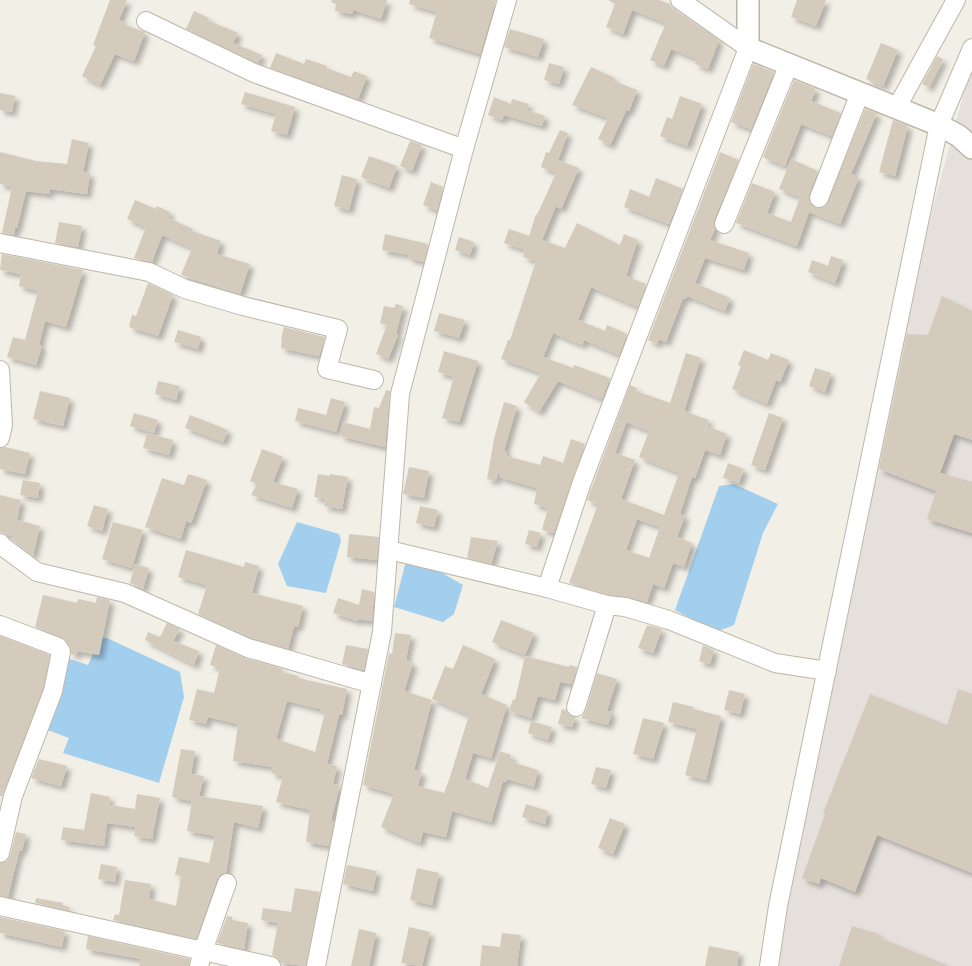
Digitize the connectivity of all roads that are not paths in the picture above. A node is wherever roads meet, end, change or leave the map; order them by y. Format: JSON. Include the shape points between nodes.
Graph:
{"nodes":[{"id":1,"x":507,"y":0,"type":"edge"},
{"id":2,"x":680,"y":0,"type":"edge"},
{"id":3,"x":748,"y":0,"type":"edge"},
{"id":4,"x":956,"y":0,"type":"edge"},
{"id":5,"x":146,"y":21,"type":"dead end"},
{"id":6,"x":748,"y":48,"type":"junction"},
{"id":7,"x":972,"y":48,"type":"edge"},
{"id":8,"x":789,"y":64,"type":"junction"},
{"id":9,"x":860,"y":93,"type":"junction"},
{"id":10,"x":897,"y":107,"type":"junction"},
{"id":11,"x":939,"y":125,"type":"junction"},
{"id":12,"x":972,"y":148,"type":"edge"},
{"id":13,"x":464,"y":149,"type":"junction"},
{"id":14,"x":819,"y":198,"type":"dead end"},
{"id":15,"x":724,"y":224,"type":"dead end"},
{"id":16,"x":0,"y":243,"type":"edge"},
{"id":17,"x":0,"y":370,"type":"edge"},
{"id":18,"x":374,"y":380,"type":"dead end"},
{"id":19,"x":0,"y":438,"type":"edge"},
{"id":20,"x":0,"y":543,"type":"edge"},
{"id":21,"x":389,"y":550,"type":"junction"},
{"id":22,"x":547,"y":588,"type":"junction"},
{"id":23,"x":607,"y":605,"type":"junction"},
{"id":24,"x":0,"y":625,"type":"edge"},
{"id":25,"x":827,"y":671,"type":"junction"},
{"id":26,"x":372,"y":684,"type":"junction"},
{"id":27,"x":576,"y":707,"type":"dead end"},
{"id":28,"x":0,"y":853,"type":"edge"},
{"id":29,"x":227,"y":883,"type":"dead end"},
{"id":30,"x":0,"y":906,"type":"edge"},
{"id":31,"x":201,"y":958,"type":"edge"},
{"id":32,"x":271,"y":966,"type":"edge"},
{"id":33,"x":316,"y":966,"type":"edge"},
{"id":34,"x":769,"y":966,"type":"edge"}],
"edges":[{"from":1,"to":13,"type":"street"},
{"from":2,"to":6,"type":"street"},
{"from":3,"to":6,"type":"street"},
{"from":4,"to":10,"type":"street"},
{"from":5,"to":13,"type":"street","via":[[254,74]]},
{"from":6,"to":8,"type":"street"},
{"from":6,"to":22,"type":"street","via":[[582,482]]},
{"from":7,"to":11,"type":"street"},
{"from":8,"to":9,"type":"street"},
{"from":8,"to":15,"type":"street"},
{"from":9,"to":10,"type":"street"},
{"from":9,"to":14,"type":"street"},
{"from":10,"to":11,"type":"street"},
{"from":11,"to":12,"type":"street"},
{"from":11,"to":25,"type":"street"},
{"from":13,"to":21,"type":"street","via":[[400,394]]},
{"from":16,"to":18,"type":"street","via":[[149,272],[185,290],[338,329],[327,369]]},
{"from":17,"to":19,"type":"street","via":[[3,425]]},
{"from":20,"to":26,"type":"street","via":[[37,572],[125,593],[248,648]]},
{"from":21,"to":22,"type":"street"},
{"from":21,"to":26,"type":"street","via":[[382,632]]},
{"from":22,"to":23,"type":"street"},
{"from":23,"to":25,"type":"street","via":[[669,620],[775,663]]},
{"from":23,"to":27,"type":"street"},
{"from":24,"to":28,"type":"street","via":[[58,647],[61,652],[52,691],[13,796]]},
{"from":25,"to":34,"type":"street","via":[[778,906]]},
{"from":26,"to":33,"type":"street"},
{"from":29,"to":31,"type":"street"},
{"from":30,"to":31,"type":"street"},
{"from":31,"to":32,"type":"street"}]}
